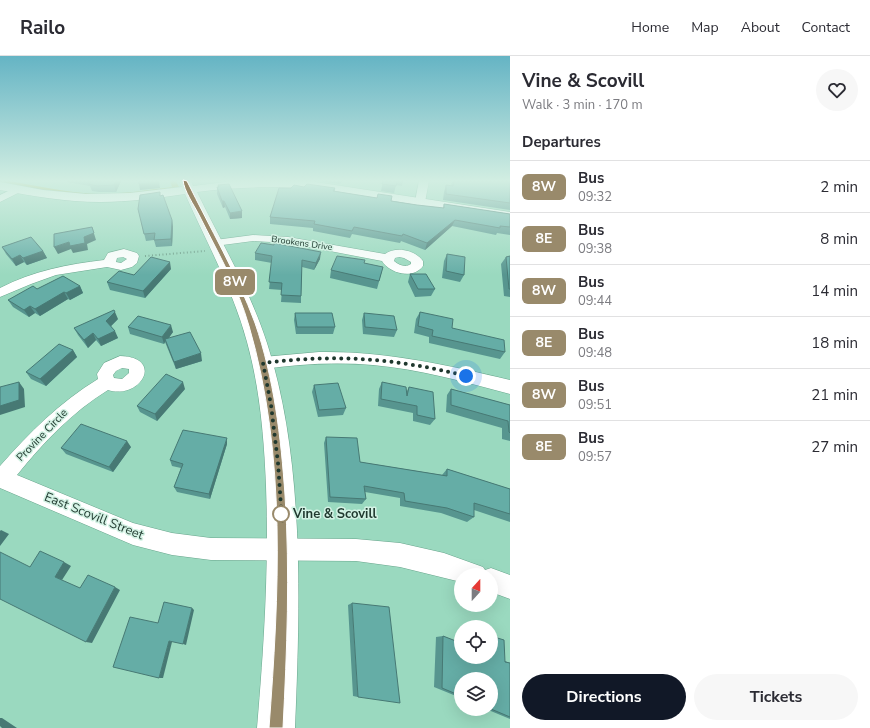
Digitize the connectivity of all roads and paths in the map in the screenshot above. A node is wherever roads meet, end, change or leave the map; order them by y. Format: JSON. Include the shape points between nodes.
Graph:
{"nodes":[{"id":1,"x":198,"y":212,"type":"edge"},
{"id":2,"x":487,"y":212,"type":"edge"},
{"id":3,"x":510,"y":216,"type":"edge"},
{"id":4,"x":212,"y":247,"type":"junction"},
{"id":5,"x":144,"y":256,"type":"dead end"},
{"id":6,"x":388,"y":258,"type":"dead end"},
{"id":7,"x":109,"y":263,"type":"dead end"},
{"id":8,"x":0,"y":293,"type":"edge"},
{"id":9,"x":263,"y":363,"type":"junction"},
{"id":10,"x":107,"y":382,"type":"dead end"},
{"id":11,"x":510,"y":387,"type":"edge"},
{"id":12,"x":1,"y":478,"type":"edge"},
{"id":13,"x":283,"y":549,"type":"junction"},
{"id":14,"x":454,"y":568,"type":"edge"},
{"id":15,"x":498,"y":583,"type":"edge"},
{"id":16,"x":510,"y":587,"type":"edge"},
{"id":17,"x":276,"y":728,"type":"edge"}],
"edges":[{"from":1,"to":4,"type":"street"},
{"from":2,"to":3,"type":"street"},
{"from":4,"to":5,"type":"path"},
{"from":4,"to":6,"type":"street","name":"Brookens Drive","via":[[253,238],[288,240]]},
{"from":4,"to":9,"type":"street","via":[[242,296]]},
{"from":7,"to":8,"type":"street","via":[[58,271]]},
{"from":9,"to":11,"type":"street","via":[[320,357],[388,361],[444,370]]},
{"from":9,"to":13,"type":"street","via":[[278,463]]},
{"from":10,"to":12,"type":"street","name":"Provine Circle","via":[[69,406]]},
{"from":12,"to":13,"type":"street","name":"East Scovill Street","via":[[133,534],[172,544],[211,548]]},
{"from":13,"to":14,"type":"street","name":"East Scovill Street","via":[[356,550],[400,555]]},
{"from":13,"to":17,"type":"street"},
{"from":15,"to":16,"type":"street"}]}
